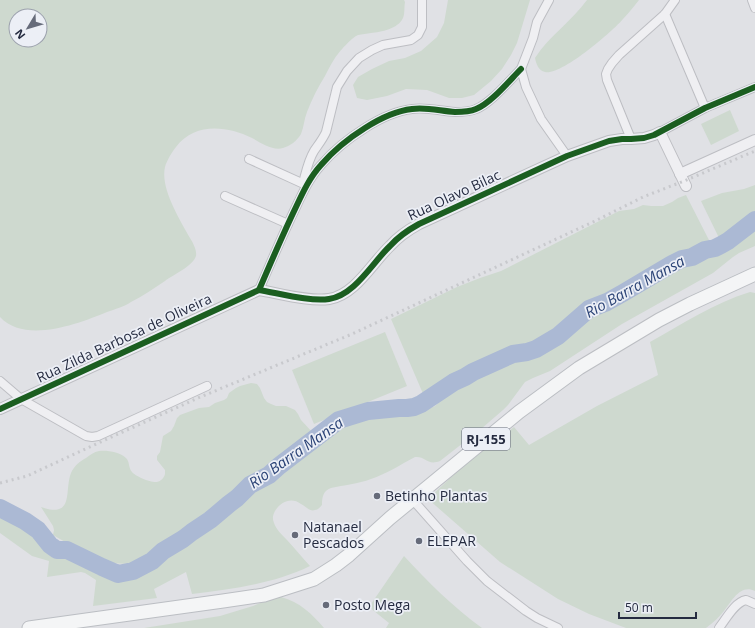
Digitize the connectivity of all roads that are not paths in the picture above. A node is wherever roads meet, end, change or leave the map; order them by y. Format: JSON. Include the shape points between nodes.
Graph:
{"nodes":[{"id":1,"x":422,"y":0,"type":"edge"},
{"id":2,"x":549,"y":0,"type":"edge"},
{"id":3,"x":675,"y":0,"type":"edge"},
{"id":4,"x":752,"y":0,"type":"edge"},
{"id":5,"x":755,"y":8,"type":"edge"},
{"id":6,"x":665,"y":14,"type":"junction"},
{"id":7,"x":521,"y":69,"type":"junction"},
{"id":8,"x":755,"y":87,"type":"edge"},
{"id":9,"x":705,"y":108,"type":"junction"},
{"id":10,"x":660,"y":132,"type":"junction"},
{"id":11,"x":632,"y":139,"type":"junction"},
{"id":12,"x":755,"y":140,"type":"edge"},
{"id":13,"x":566,"y":156,"type":"junction"},
{"id":14,"x":249,"y":159,"type":"dead end"},
{"id":15,"x":680,"y":174,"type":"junction"},
{"id":16,"x":305,"y":184,"type":"junction"},
{"id":17,"x":686,"y":186,"type":"dead end"},
{"id":18,"x":225,"y":196,"type":"dead end"},
{"id":19,"x":288,"y":224,"type":"junction"},
{"id":20,"x":755,"y":274,"type":"edge"},
{"id":21,"x":259,"y":290,"type":"junction"},
{"id":22,"x":0,"y":381,"type":"edge"},
{"id":23,"x":207,"y":386,"type":"dead end"},
{"id":24,"x":21,"y":399,"type":"junction"},
{"id":25,"x":0,"y":409,"type":"edge"},
{"id":26,"x":412,"y":499,"type":"junction"},
{"id":27,"x":755,"y":604,"type":"edge"},
{"id":28,"x":29,"y":628,"type":"edge"},
{"id":29,"x":558,"y":628,"type":"edge"},
{"id":30,"x":719,"y":628,"type":"edge"}],
"edges":[{"from":1,"to":16,"type":"street","via":[[422,27],[418,35],[411,40],[383,45],[372,50],[359,58],[347,71],[337,87],[326,132],[310,160]]},
{"from":2,"to":7,"type":"street","via":[[537,22]]},
{"from":3,"to":6,"type":"street"},
{"from":4,"to":5,"type":"street"},
{"from":6,"to":9,"type":"street"},
{"from":6,"to":11,"type":"street","via":[[619,54],[606,74]]},
{"from":7,"to":13,"type":"street","via":[[526,87],[541,119]]},
{"from":7,"to":16,"type":"street","via":[[476,109],[454,112],[430,108],[412,109],[373,123],[338,147]]},
{"from":8,"to":9,"type":"street"},
{"from":9,"to":10,"type":"street"},
{"from":10,"to":11,"type":"street","name":"Rua Olavo Bilac"},
{"from":10,"to":15,"type":"street"},
{"from":11,"to":13,"type":"street","name":"Rua Olavo Bilac","via":[[609,141]]},
{"from":12,"to":15,"type":"street"},
{"from":13,"to":21,"type":"street","name":"Rua Olavo Bilac","via":[[408,230],[390,245],[357,283],[338,296],[320,300]]},
{"from":14,"to":16,"type":"street"},
{"from":15,"to":17,"type":"street"},
{"from":16,"to":19,"type":"street"},
{"from":18,"to":19,"type":"street"},
{"from":19,"to":21,"type":"street"},
{"from":20,"to":26,"type":"main road","number":"RJ-155","via":[[659,320],[579,368]]},
{"from":21,"to":24,"type":"street","name":"Rua Zilda Barbosa de Oliveira"},
{"from":22,"to":24,"type":"street"},
{"from":23,"to":24,"type":"street","via":[[92,437]]},
{"from":24,"to":25,"type":"street","name":"Rua Zilda Barbosa de Oliveira"},
{"from":26,"to":28,"type":"main road","number":"RJ-155","via":[[341,562],[306,582],[264,595]]},
{"from":26,"to":29,"type":"street","via":[[487,581],[526,611]]},
{"from":27,"to":30,"type":"street","via":[[746,600],[739,602]]}]}
